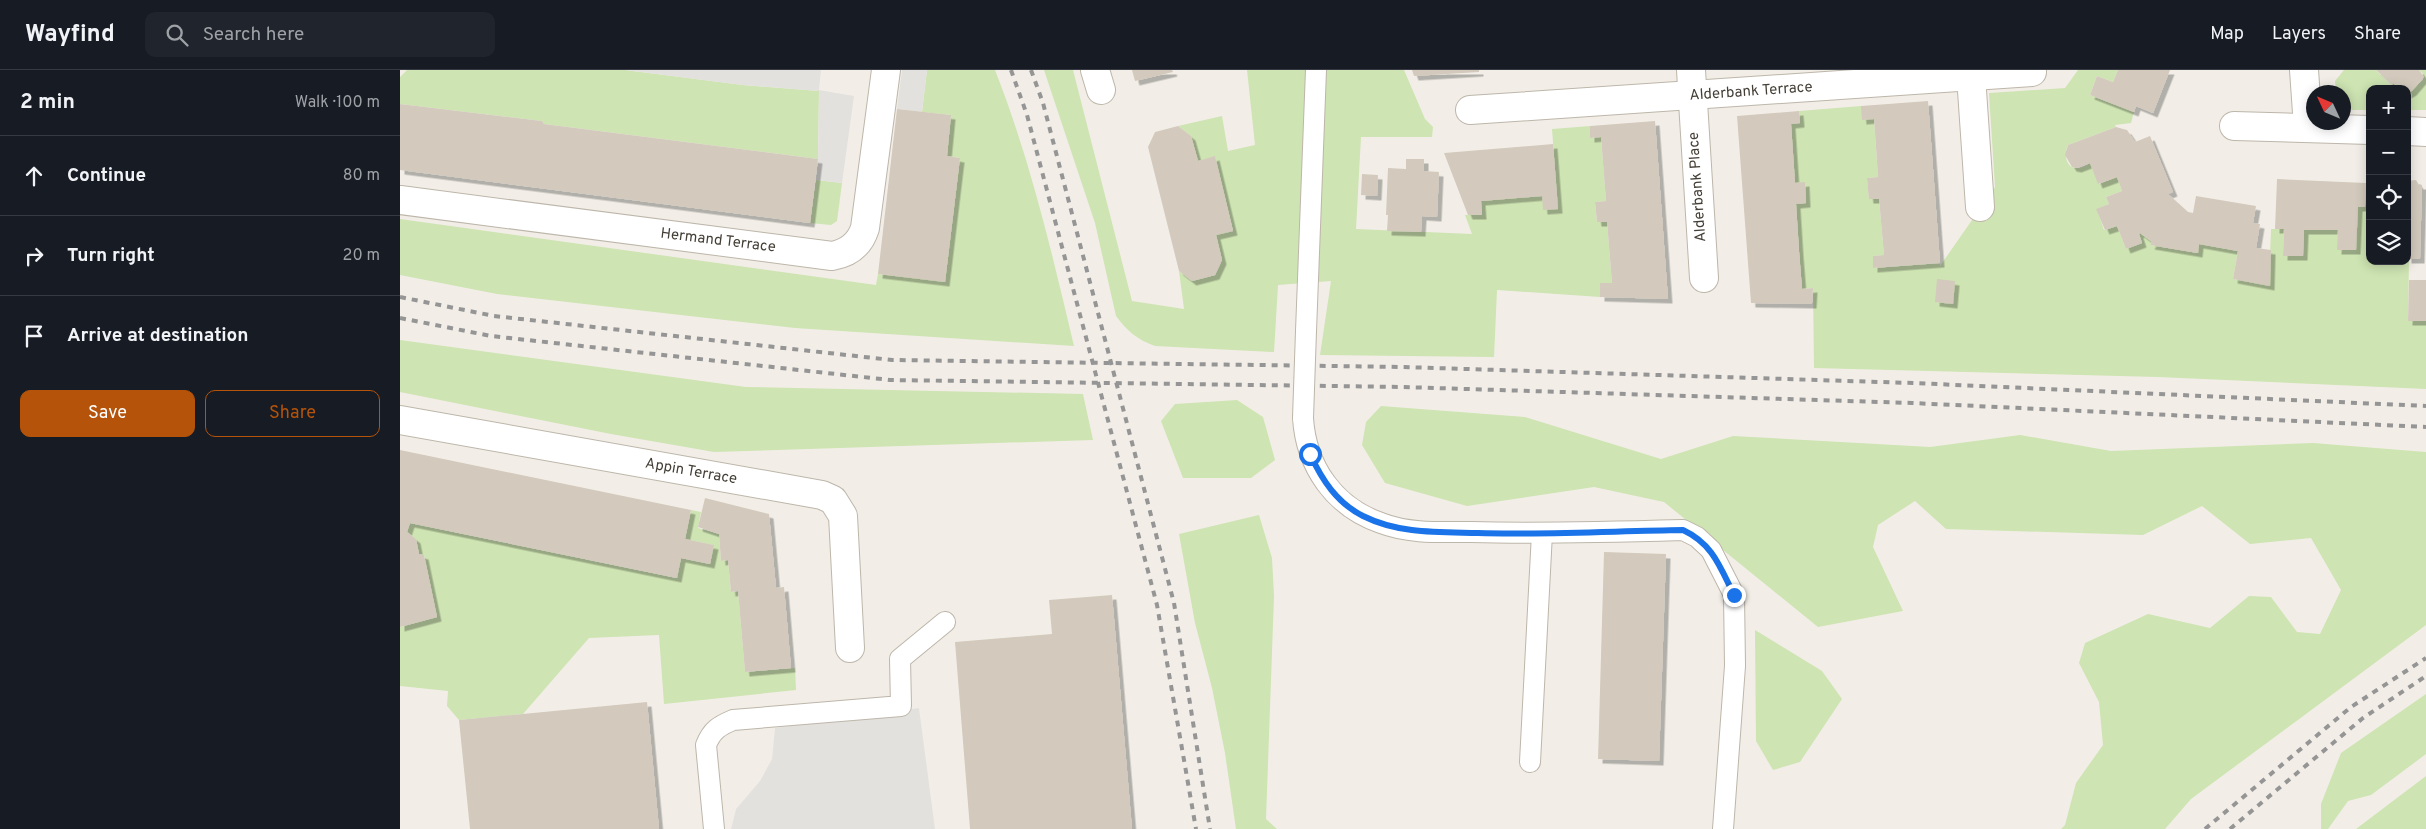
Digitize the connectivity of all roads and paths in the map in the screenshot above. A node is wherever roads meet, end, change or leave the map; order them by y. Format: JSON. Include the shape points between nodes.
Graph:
{"nodes":[{"id":1,"x":886,"y":70,"type":"edge"},
{"id":2,"x":1316,"y":70,"type":"edge"},
{"id":3,"x":2304,"y":70,"type":"edge"},
{"id":4,"x":2032,"y":72,"type":"dead end"},
{"id":5,"x":1971,"y":76,"type":"junction"},
{"id":6,"x":1692,"y":83,"type":"edge"},
{"id":7,"x":2306,"y":98,"type":"edge"},
{"id":8,"x":1470,"y":110,"type":"dead end"},
{"id":9,"x":2234,"y":126,"type":"dead end"},
{"id":10,"x":2306,"y":127,"type":"edge"},
{"id":11,"x":2351,"y":129,"type":"edge"},
{"id":12,"x":2366,"y":130,"type":"edge"},
{"id":13,"x":2411,"y":131,"type":"edge"},
{"id":14,"x":2426,"y":132,"type":"edge"},
{"id":15,"x":400,"y":200,"type":"edge"},
{"id":16,"x":1980,"y":206,"type":"dead end"},
{"id":17,"x":1704,"y":278,"type":"dead end"},
{"id":18,"x":400,"y":420,"type":"edge"},
{"id":19,"x":1542,"y":533,"type":"junction"},
{"id":20,"x":945,"y":622,"type":"dead end"},
{"id":21,"x":850,"y":648,"type":"dead end"},
{"id":22,"x":1530,"y":762,"type":"dead end"},
{"id":23,"x":714,"y":829,"type":"edge"},
{"id":24,"x":1723,"y":829,"type":"edge"}],
"edges":[{"from":1,"to":15,"type":"street","name":"Hermand Terrace","via":[[865,228],[854,247],[839,255]]},
{"from":2,"to":19,"type":"lane","bridge":true,"via":[[1303,418],[1304,437],[1317,470],[1328,488],[1346,504],[1362,515],[1399,529]]},
{"from":3,"to":7,"type":"street"},
{"from":4,"to":5,"type":"street","name":"Alderbank Terrace"},
{"from":5,"to":6,"type":"street","name":"Alderbank Terrace"},
{"from":5,"to":16,"type":"street"},
{"from":6,"to":8,"type":"street","name":"Alderbank Terrace"},
{"from":6,"to":17,"type":"street","name":"Alderbank Place"},
{"from":9,"to":10,"type":"street"},
{"from":11,"to":12,"type":"street"},
{"from":13,"to":14,"type":"street"},
{"from":18,"to":21,"type":"street","name":"Appin Terrace","via":[[822,495],[833,500],[843,516]]},
{"from":19,"to":22,"type":"lane"},
{"from":19,"to":24,"type":"lane","via":[[1683,530],[1711,550],[1734,595],[1735,666]]},
{"from":20,"to":23,"type":"lane","via":[[900,659],[901,706],[733,720],[719,725],[710,733],[706,745]]}]}
